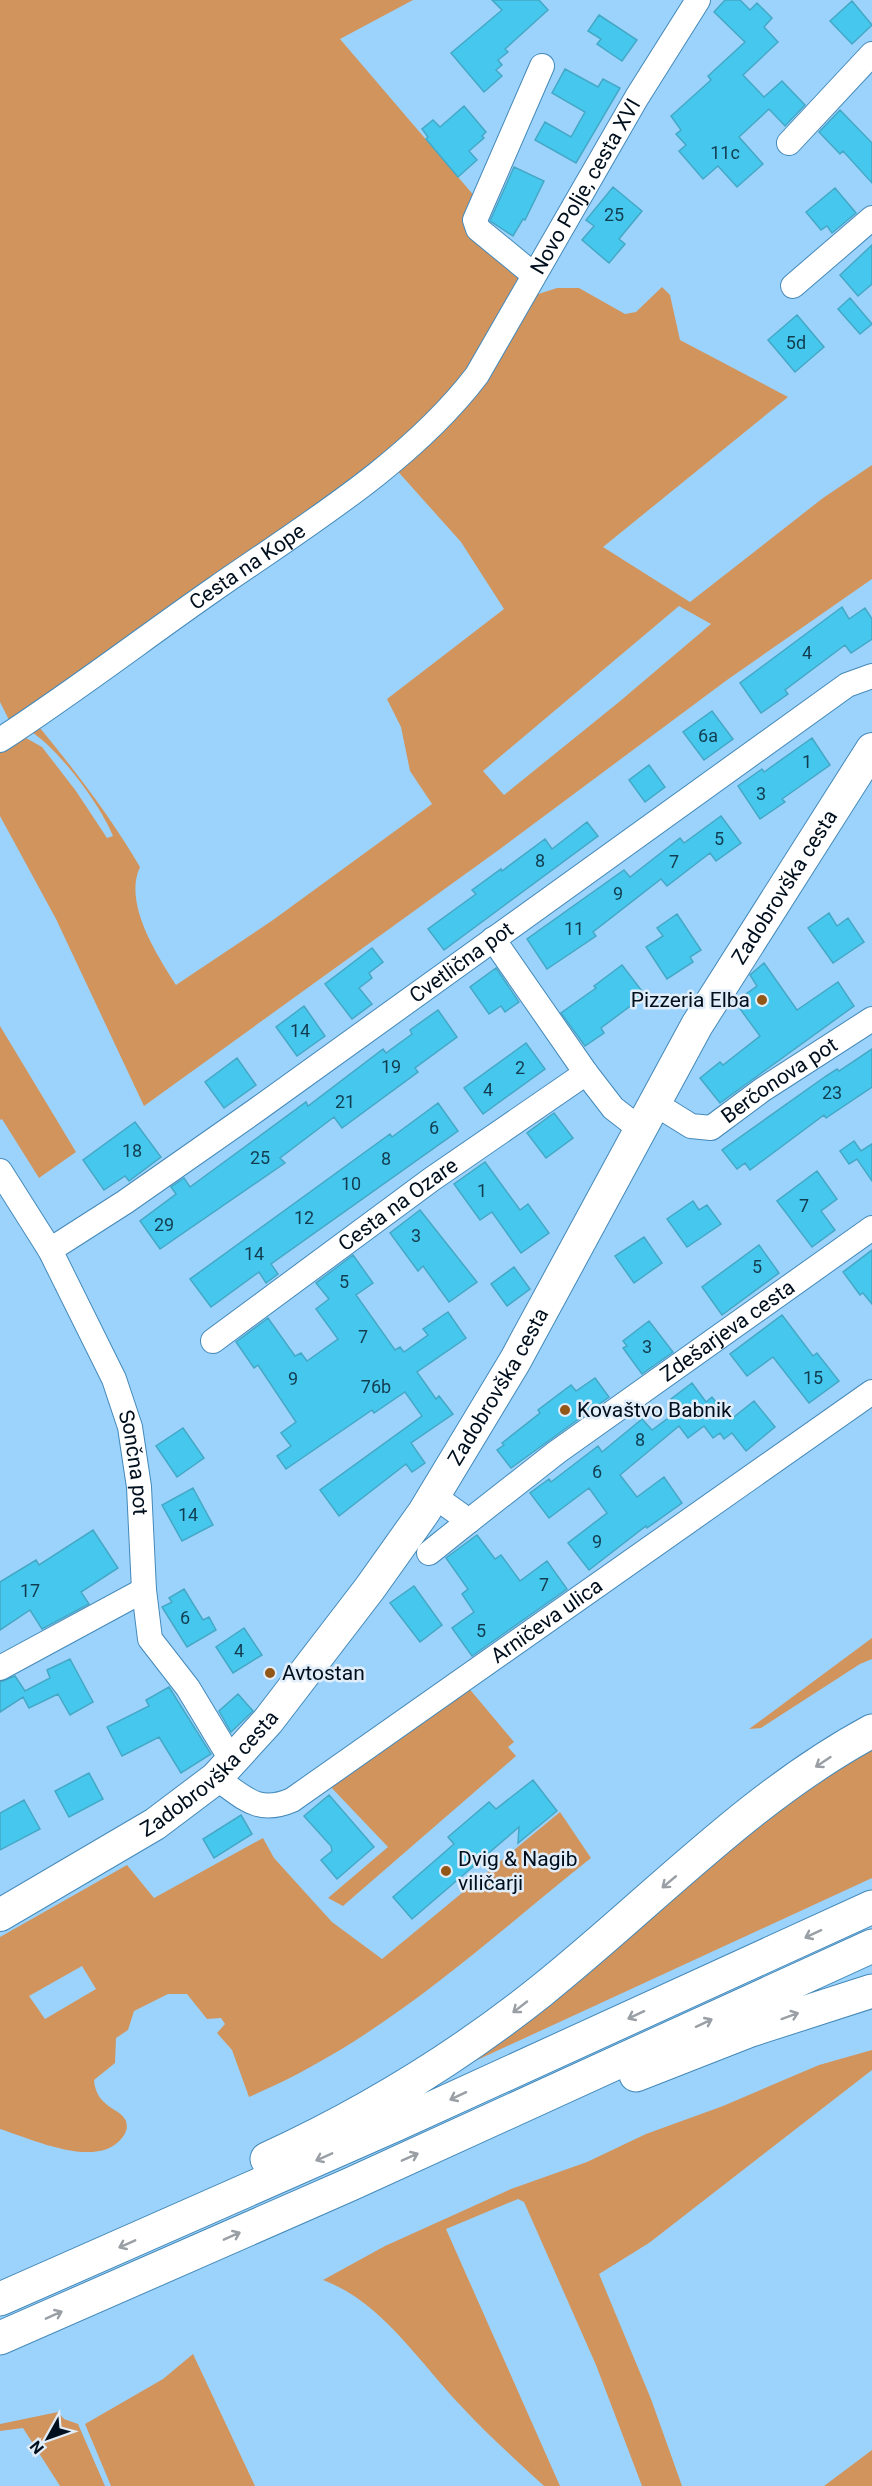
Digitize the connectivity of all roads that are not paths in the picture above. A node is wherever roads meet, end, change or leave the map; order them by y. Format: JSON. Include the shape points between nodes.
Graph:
{"nodes":[{"id":1,"x":698,"y":0,"type":"edge"},
{"id":2,"x":872,"y":54,"type":"edge"},
{"id":3,"x":542,"y":66,"type":"dead end"},
{"id":4,"x":789,"y":143,"type":"dead end"},
{"id":5,"x":872,"y":218,"type":"edge"},
{"id":6,"x":534,"y":275,"type":"junction"},
{"id":7,"x":793,"y":286,"type":"dead end"},
{"id":8,"x":477,"y":375,"type":"joint"},
{"id":9,"x":872,"y":675,"type":"edge"},
{"id":10,"x":0,"y":740,"type":"edge"},
{"id":11,"x":872,"y":749,"type":"edge"},
{"id":12,"x":493,"y":939,"type":"junction"},
{"id":13,"x":872,"y":1019,"type":"edge"},
{"id":14,"x":586,"y":1073,"type":"junction"},
{"id":15,"x":647,"y":1116,"type":"junction"},
{"id":16,"x":0,"y":1171,"type":"edge"},
{"id":17,"x":9,"y":1201,"type":"edge"},
{"id":18,"x":872,"y":1228,"type":"edge"},
{"id":19,"x":50,"y":1250,"type":"junction"},
{"id":20,"x":213,"y":1341,"type":"dead end"},
{"id":21,"x":872,"y":1392,"type":"edge"},
{"id":22,"x":434,"y":1496,"type":"junction"},
{"id":23,"x":469,"y":1521,"type":"junction"},
{"id":24,"x":429,"y":1553,"type":"dead end"},
{"id":25,"x":144,"y":1590,"type":"junction"},
{"id":26,"x":0,"y":1668,"type":"edge"},
{"id":27,"x":872,"y":1731,"type":"edge"},
{"id":28,"x":224,"y":1769,"type":"junction"},
{"id":29,"x":872,"y":1906,"type":"edge"},
{"id":30,"x":0,"y":1914,"type":"edge"},
{"id":31,"x":872,"y":1946,"type":"edge"},
{"id":32,"x":872,"y":1991,"type":"edge"},
{"id":33,"x":555,"y":2091,"type":"junction"},
{"id":34,"x":181,"y":2220,"type":"junction"},
{"id":35,"x":0,"y":2299,"type":"edge"},
{"id":36,"x":0,"y":2338,"type":"edge"}],
"edges":[{"from":1,"to":6,"type":"street","name":"Novo Polje, cesta XVI"},
{"from":2,"to":4,"type":"street"},
{"from":3,"to":6,"type":"street","via":[[475,220],[478,229]]},
{"from":5,"to":7,"type":"street"},
{"from":6,"to":8,"type":"street","name":"Novo Polje, cesta XVI"},
{"from":8,"to":10,"type":"street","name":"Cesta na Kope","via":[[452,408],[340,500]]},
{"from":9,"to":12,"type":"street","name":"Cvetlična pot","via":[[847,685]]},
{"from":11,"to":15,"type":"main road","name":"Zadobrovška cesta","via":[[696,1025]]},
{"from":12,"to":14,"type":"street","name":"Berčonova pot"},
{"from":12,"to":19,"type":"street","name":"Cvetlična pot","via":[[134,1196]]},
{"from":13,"to":15,"type":"street","name":"Berčonova pot","via":[[711,1128]]},
{"from":14,"to":15,"type":"street","name":"Berčonova pot","via":[[613,1108]]},
{"from":14,"to":20,"type":"street","name":"Cesta na Ozare","via":[[432,1179]]},
{"from":15,"to":22,"type":"main road","name":"Zadobrovška cesta","via":[[515,1361]]},
{"from":16,"to":17,"type":"street","name":"Sončna pot"},
{"from":17,"to":19,"type":"street","name":"Sončna pot"},
{"from":18,"to":23,"type":"street","name":"Zdešarjeva cesta","via":[[557,1452]]},
{"from":19,"to":25,"type":"street","name":"Sončna pot","via":[[114,1379],[130,1427],[139,1487]]},
{"from":21,"to":28,"type":"street","name":"Arničeva ulica","via":[[292,1800],[279,1805],[250,1803]]},
{"from":22,"to":23,"type":"street"},
{"from":22,"to":28,"type":"main road","name":"Zadobrovška cesta","via":[[344,1623],[268,1721]]},
{"from":23,"to":24,"type":"street","name":"Zdešarjeva cesta"},
{"from":25,"to":26,"type":"street"},
{"from":25,"to":28,"type":"street","name":"Sončna pot","via":[[150,1639],[188,1688]]},
{"from":27,"to":34,"type":"highway","one_way":true,"via":[[770,1799],[549,1984],[459,2052],[373,2105],[232,2175]]},
{"from":28,"to":30,"type":"main road","name":"Zadobrovška cesta","via":[[155,1824]]},
{"from":29,"to":34,"type":"highway","one_way":true},
{"from":33,"to":31,"type":"highway","one_way":true},
{"from":33,"to":32,"type":"highway","one_way":true,"via":[[619,2081],[772,2022]]},
{"from":36,"to":33,"type":"highway","one_way":true},
{"from":34,"to":35,"type":"highway","one_way":true}]}
